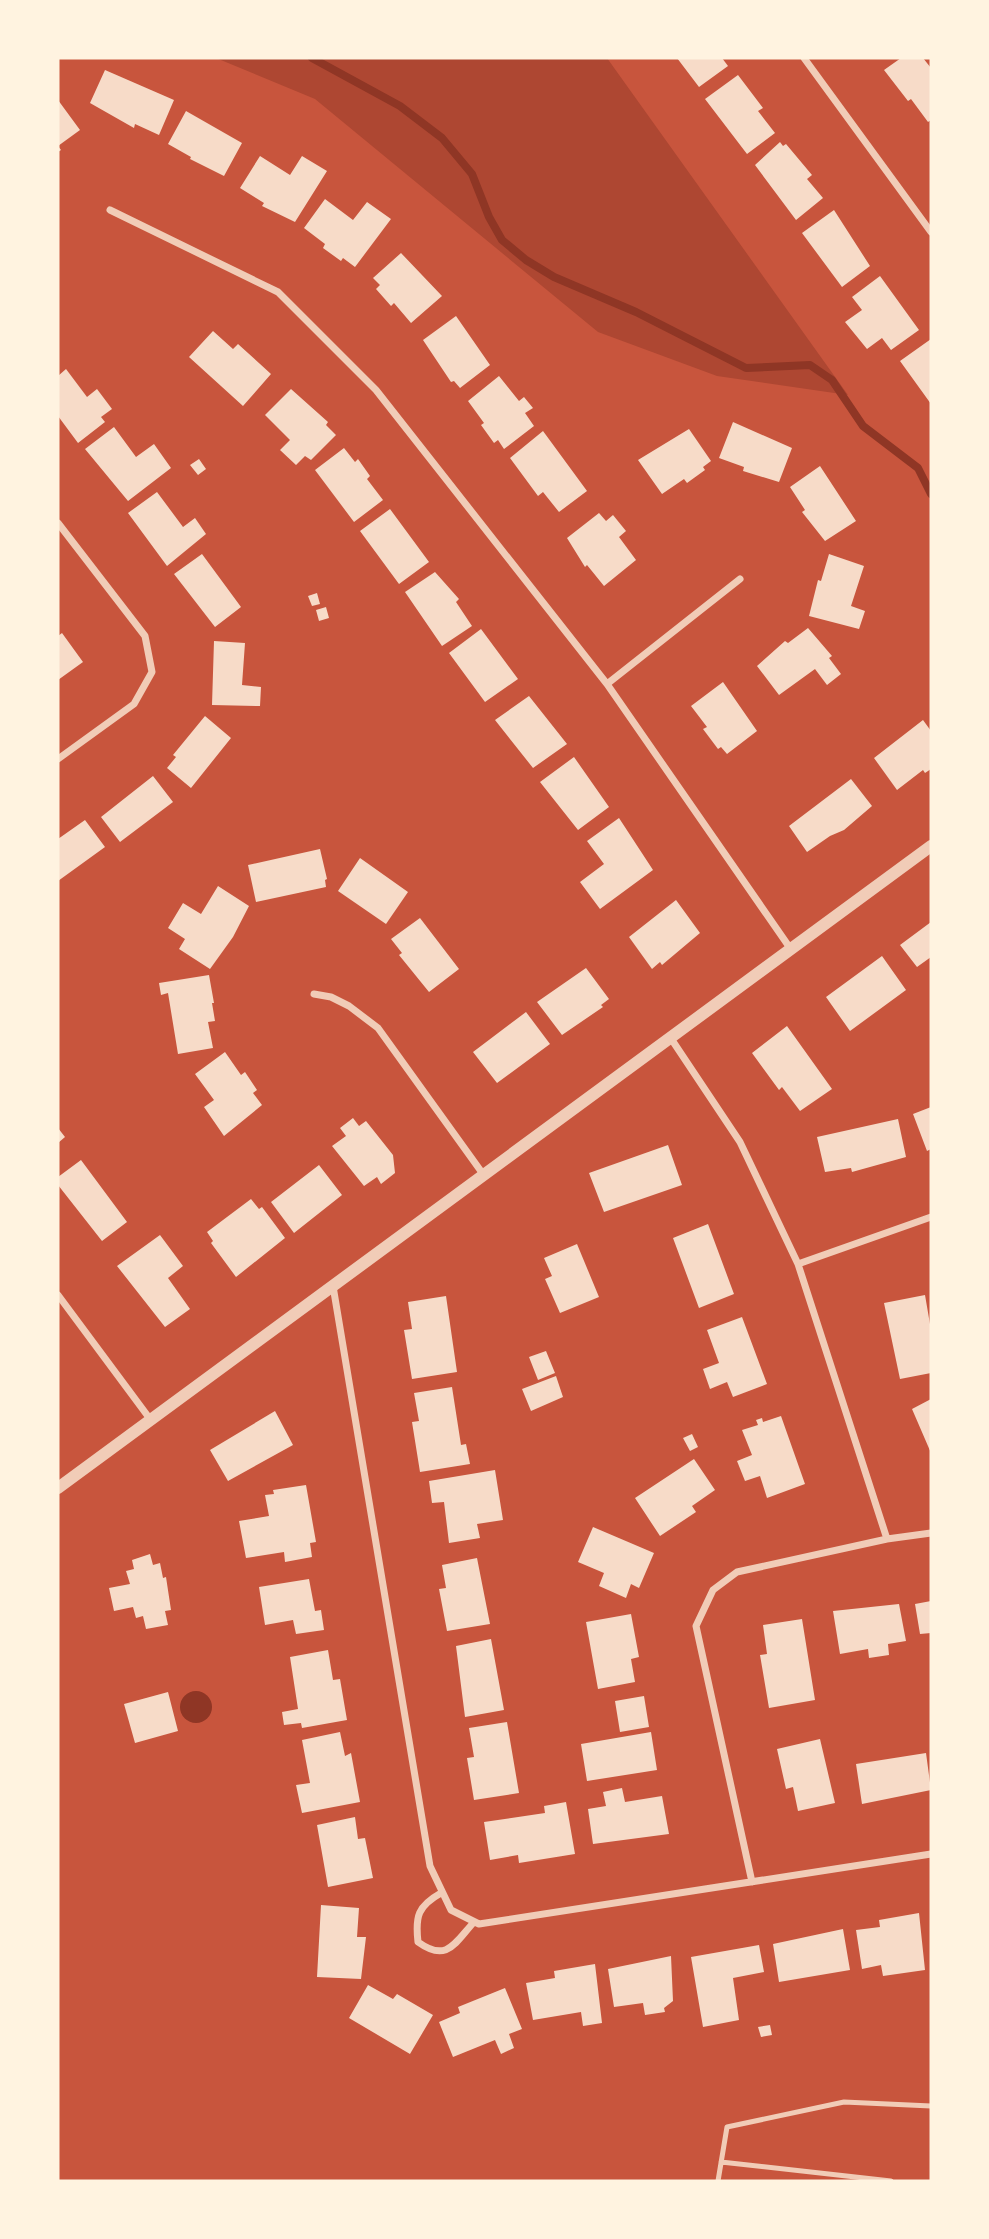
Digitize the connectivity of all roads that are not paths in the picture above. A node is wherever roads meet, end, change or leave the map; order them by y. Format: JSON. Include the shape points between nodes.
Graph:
{"nodes":[{"id":1,"x":804,"y":58,"type":"edge"},
{"id":2,"x":110,"y":210,"type":"dead end"},
{"id":3,"x":931,"y":232,"type":"edge"},
{"id":4,"x":58,"y":523,"type":"edge"},
{"id":5,"x":740,"y":579,"type":"dead end"},
{"id":6,"x":607,"y":684,"type":"junction"},
{"id":7,"x":58,"y":760,"type":"edge"},
{"id":8,"x":931,"y":846,"type":"edge"},
{"id":9,"x":790,"y":948,"type":"junction"},
{"id":10,"x":314,"y":994,"type":"dead end"},
{"id":11,"x":670,"y":1037,"type":"junction"},
{"id":12,"x":483,"y":1174,"type":"junction"},
{"id":13,"x":931,"y":1217,"type":"edge"},
{"id":14,"x":798,"y":1264,"type":"junction"},
{"id":15,"x":333,"y":1285,"type":"junction"},
{"id":16,"x":58,"y":1295,"type":"edge"},
{"id":17,"x":150,"y":1419,"type":"junction"},
{"id":18,"x":58,"y":1488,"type":"edge"},
{"id":19,"x":931,"y":1533,"type":"edge"},
{"id":20,"x":887,"y":1539,"type":"junction"},
{"id":21,"x":931,"y":1854,"type":"edge"},
{"id":22,"x":752,"y":1882,"type":"junction"},
{"id":23,"x":441,"y":1893,"type":"junction"},
{"id":24,"x":474,"y":1922,"type":"junction"},
{"id":25,"x":931,"y":2106,"type":"edge"},
{"id":26,"x":721,"y":2162,"type":"junction"},
{"id":27,"x":719,"y":2181,"type":"edge"},
{"id":28,"x":891,"y":2181,"type":"edge"}],
"edges":[{"from":1,"to":3,"type":"street"},
{"from":2,"to":6,"type":"street","via":[[278,292],[376,390]]},
{"from":4,"to":7,"type":"street","via":[[145,636],[152,673],[134,704]]},
{"from":5,"to":6,"type":"street"},
{"from":6,"to":9,"type":"street"},
{"from":8,"to":9,"type":"street"},
{"from":9,"to":11,"type":"street"},
{"from":10,"to":12,"type":"street","via":[[331,996],[378,1028]]},
{"from":11,"to":12,"type":"street"},
{"from":11,"to":14,"type":"street","via":[[740,1142]]},
{"from":12,"to":15,"type":"street"},
{"from":13,"to":14,"type":"street"},
{"from":14,"to":20,"type":"street"},
{"from":15,"to":17,"type":"street"},
{"from":15,"to":23,"type":"street","via":[[430,1866]]},
{"from":16,"to":17,"type":"street"},
{"from":17,"to":18,"type":"street"},
{"from":19,"to":20,"type":"street"},
{"from":20,"to":22,"type":"street","via":[[737,1572],[713,1590],[696,1626]]},
{"from":21,"to":22,"type":"street"},
{"from":22,"to":24,"type":"street"},
{"from":23,"to":24,"type":"street","via":[[451,1910]]},
{"from":23,"to":24,"type":"street","via":[[425,1902],[416,1923],[418,1942],[442,1952],[455,1946]]},
{"from":25,"to":26,"type":"lane","via":[[844,2102],[727,2127]]},
{"from":26,"to":27,"type":"lane"},
{"from":26,"to":28,"type":"lane"}]}
